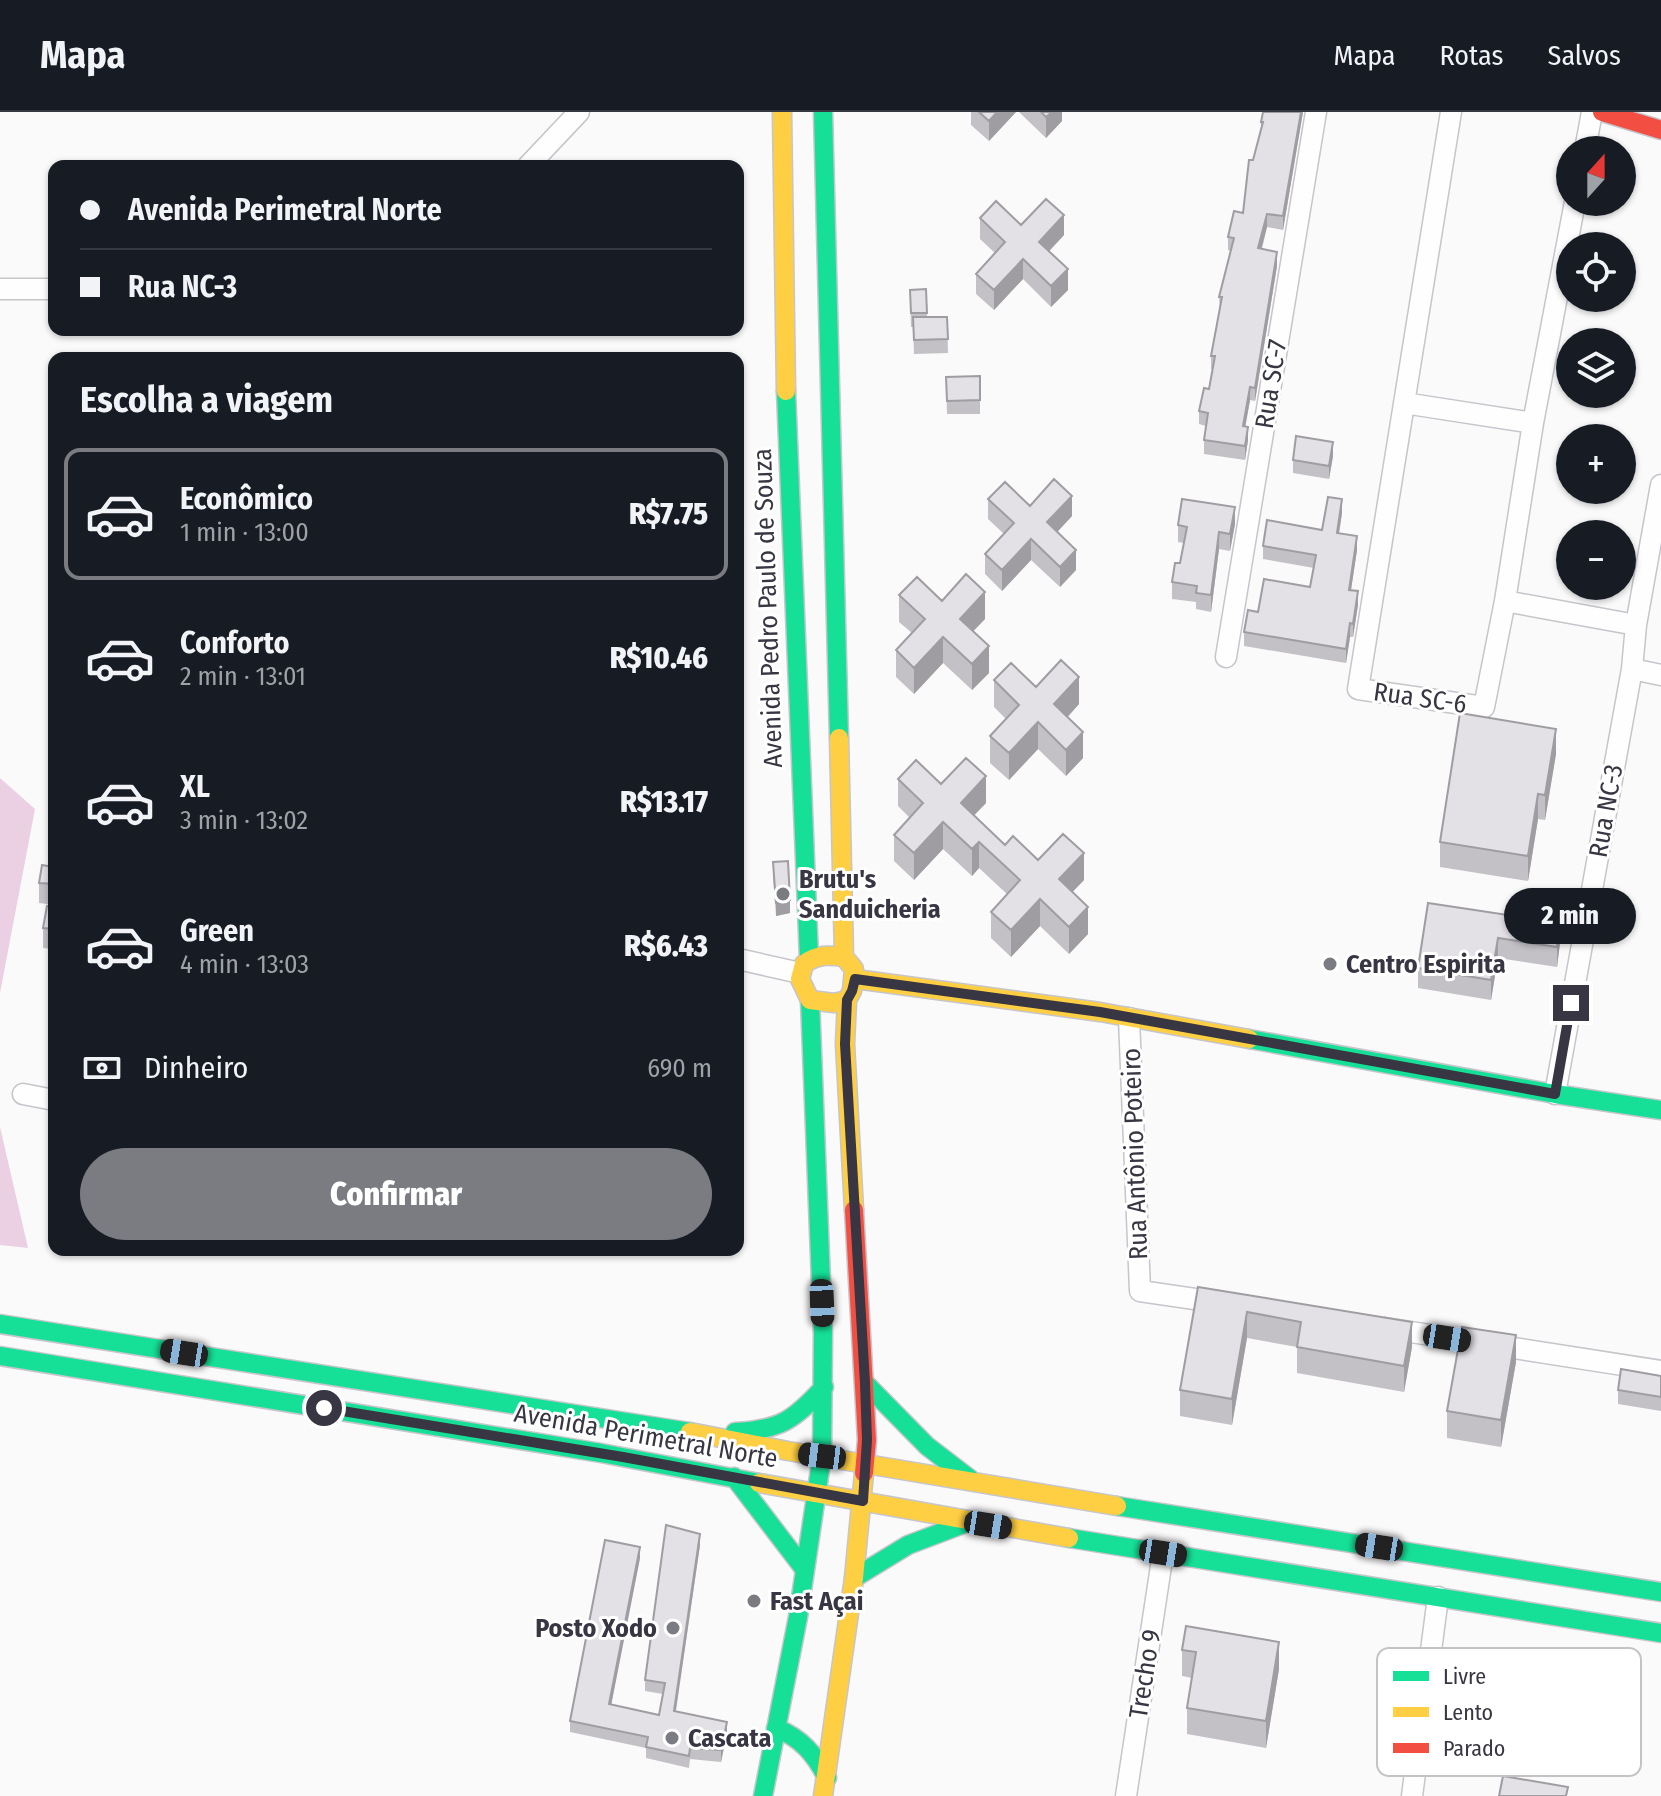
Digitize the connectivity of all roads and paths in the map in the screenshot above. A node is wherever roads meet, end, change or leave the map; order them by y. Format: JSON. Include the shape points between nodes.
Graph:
{"nodes":[{"id":1,"x":579,"y":112,"type":"edge"},
{"id":2,"x":782,"y":112,"type":"edge"},
{"id":3,"x":823,"y":112,"type":"edge"},
{"id":4,"x":1316,"y":112,"type":"edge"},
{"id":5,"x":1451,"y":112,"type":"edge"},
{"id":6,"x":1592,"y":112,"type":"edge"},
{"id":7,"x":1602,"y":112,"type":"edge"},
{"id":8,"x":1661,"y":130,"type":"edge"},
{"id":9,"x":1588,"y":136,"type":"edge"},
{"id":10,"x":534,"y":160,"type":"edge"},
{"id":11,"x":1572,"y":216,"type":"edge"},
{"id":12,"x":0,"y":289,"type":"edge"},
{"id":13,"x":48,"y":289,"type":"edge"},
{"id":14,"x":1404,"y":403,"type":"junction"},
{"id":15,"x":786,"y":414,"type":"junction"},
{"id":16,"x":1533,"y":423,"type":"junction"},
{"id":17,"x":833,"y":484,"type":"junction"},
{"id":18,"x":1661,"y":485,"type":"edge"},
{"id":19,"x":790,"y":538,"type":"junction"},
{"id":20,"x":833,"y":571,"type":"junction"},
{"id":21,"x":1505,"y":601,"type":"junction"},
{"id":22,"x":1636,"y":625,"type":"junction"},
{"id":23,"x":1226,"y":657,"type":"dead end"},
{"id":24,"x":1632,"y":669,"type":"junction"},
{"id":25,"x":1661,"y":675,"type":"edge"},
{"id":26,"x":844,"y":957,"type":"junction"},
{"id":27,"x":744,"y":960,"type":"edge"},
{"id":28,"x":804,"y":966,"type":"junction"},
{"id":29,"x":855,"y":979,"type":"junction"},
{"id":30,"x":810,"y":1000,"type":"junction"},
{"id":31,"x":847,"y":1000,"type":"junction"},
{"id":32,"x":1129,"y":1018,"type":"junction"},
{"id":33,"x":23,"y":1094,"type":"dead end"},
{"id":34,"x":1555,"y":1094,"type":"junction"},
{"id":35,"x":48,"y":1099,"type":"edge"},
{"id":36,"x":1661,"y":1110,"type":"edge"},
{"id":37,"x":1235,"y":1305,"type":"edge"},
{"id":38,"x":0,"y":1324,"type":"edge"},
{"id":39,"x":1361,"y":1325,"type":"edge"},
{"id":40,"x":0,"y":1356,"type":"edge"},
{"id":41,"x":1661,"y":1371,"type":"edge"},
{"id":42,"x":865,"y":1383,"type":"junction"},
{"id":43,"x":824,"y":1387,"type":"junction"},
{"id":44,"x":704,"y":1434,"type":"junction"},
{"id":45,"x":822,"y":1456,"type":"junction"},
{"id":46,"x":866,"y":1464,"type":"junction"},
{"id":47,"x":734,"y":1477,"type":"junction"},
{"id":48,"x":974,"y":1483,"type":"junction"},
{"id":49,"x":817,"y":1492,"type":"junction"},
{"id":50,"x":863,"y":1501,"type":"junction"},
{"id":51,"x":969,"y":1522,"type":"junction"},
{"id":52,"x":1163,"y":1553,"type":"junction"},
{"id":53,"x":805,"y":1570,"type":"junction"},
{"id":54,"x":854,"y":1578,"type":"junction"},
{"id":55,"x":1661,"y":1592,"type":"edge"},
{"id":56,"x":1438,"y":1597,"type":"junction"},
{"id":57,"x":1661,"y":1633,"type":"edge"},
{"id":58,"x":1431,"y":1648,"type":"edge"},
{"id":59,"x":776,"y":1728,"type":"junction"},
{"id":60,"x":1415,"y":1776,"type":"edge"},
{"id":61,"x":825,"y":1787,"type":"edge"},
{"id":62,"x":763,"y":1796,"type":"edge"},
{"id":63,"x":1126,"y":1796,"type":"edge"},
{"id":64,"x":1412,"y":1796,"type":"edge"}],
"edges":[{"from":1,"to":10,"type":"street"},
{"from":2,"to":15,"type":"main road","name":"Avenida Pedro Paulo de Souza"},
{"from":3,"to":17,"type":"main road"},
{"from":4,"to":23,"type":"street","name":"Rua SC-7"},
{"from":5,"to":14,"type":"street","name":"Rua SC-6"},
{"from":6,"to":9,"type":"street"},
{"from":7,"to":8,"type":"main road"},
{"from":11,"to":16,"type":"street","name":"Rua SC-6"},
{"from":12,"to":13,"type":"street"},
{"from":14,"to":16,"type":"street"},
{"from":14,"to":21,"type":"street","name":"Rua SC-6","via":[[1358,689],[1484,707]]},
{"from":15,"to":17,"type":"main road","via":[[808,479],[822,487]]},
{"from":15,"to":19,"type":"main road","name":"Avenida Pedro Paulo de Souza"},
{"from":16,"to":21,"type":"street","name":"Rua SC-6"},
{"from":17,"to":20,"type":"main road"},
{"from":18,"to":22,"type":"street","name":"Rua NC-3"},
{"from":19,"to":20,"type":"main road","via":[[802,521],[820,528],[825,561]]},
{"from":19,"to":28,"type":"main road","name":"Avenida Pedro Paulo de Souza"},
{"from":20,"to":26,"type":"main road"},
{"from":21,"to":22,"type":"street"},
{"from":22,"to":24,"type":"street","name":"Rua NC-3"},
{"from":24,"to":25,"type":"street"},
{"from":24,"to":34,"type":"street","name":"Rua NC-3"},
{"from":26,"to":28,"type":"main road","via":[[821,953]]},
{"from":26,"to":29,"type":"main road"},
{"from":27,"to":28,"type":"street"},
{"from":28,"to":30,"type":"main road","via":[[802,989]]},
{"from":29,"to":31,"type":"main road"},
{"from":29,"to":32,"type":"main road"},
{"from":30,"to":31,"type":"main road"},
{"from":30,"to":43,"type":"main road"},
{"from":31,"to":42,"type":"main road","via":[[845,1044]]},
{"from":32,"to":34,"type":"main road"},
{"from":32,"to":37,"type":"street","name":"Rua Antônio Poteiro","via":[[1140,1291]]},
{"from":33,"to":35,"type":"street"},
{"from":34,"to":36,"type":"main road"},
{"from":38,"to":44,"type":"main road","name":"Avenida Perimetral Norte"},
{"from":39,"to":41,"type":"street"},
{"from":40,"to":47,"type":"main road","name":"Avenida Perimetral Norte"},
{"from":42,"to":46,"type":"main road"},
{"from":42,"to":48,"type":"main road","via":[[927,1446]]},
{"from":43,"to":44,"type":"main road","via":[[796,1418],[782,1425]]},
{"from":43,"to":45,"type":"main road"},
{"from":44,"to":45,"type":"main road","name":"Avenida Perimetral Norte"},
{"from":45,"to":46,"type":"main road","name":"Avenida Perimetral Norte"},
{"from":45,"to":49,"type":"main road"},
{"from":46,"to":48,"type":"main road","name":"Avenida Perimetral Norte"},
{"from":46,"to":50,"type":"main road"},
{"from":47,"to":49,"type":"main road","name":"Avenida Perimetral Norte"},
{"from":47,"to":53,"type":"main road"},
{"from":48,"to":55,"type":"main road","name":"Avenida Perimetral Norte"},
{"from":49,"to":50,"type":"main road","name":"Avenida Perimetral Norte"},
{"from":49,"to":53,"type":"main road"},
{"from":50,"to":51,"type":"main road","name":"Avenida Perimetral Norte"},
{"from":50,"to":54,"type":"main road"},
{"from":51,"to":52,"type":"main road","name":"Avenida Perimetral Norte"},
{"from":51,"to":54,"type":"main road","via":[[916,1539]]},
{"from":52,"to":56,"type":"main road","name":"Avenida Perimetral Norte"},
{"from":52,"to":63,"type":"street","name":"Trecho 9"},
{"from":53,"to":59,"type":"main road"},
{"from":54,"to":61,"type":"main road"},
{"from":56,"to":57,"type":"main road","name":"Avenida Perimetral Norte"},
{"from":56,"to":58,"type":"street"},
{"from":59,"to":61,"type":"main road","via":[[793,1735],[818,1758]]},
{"from":59,"to":62,"type":"main road"},
{"from":60,"to":64,"type":"street"}]}
